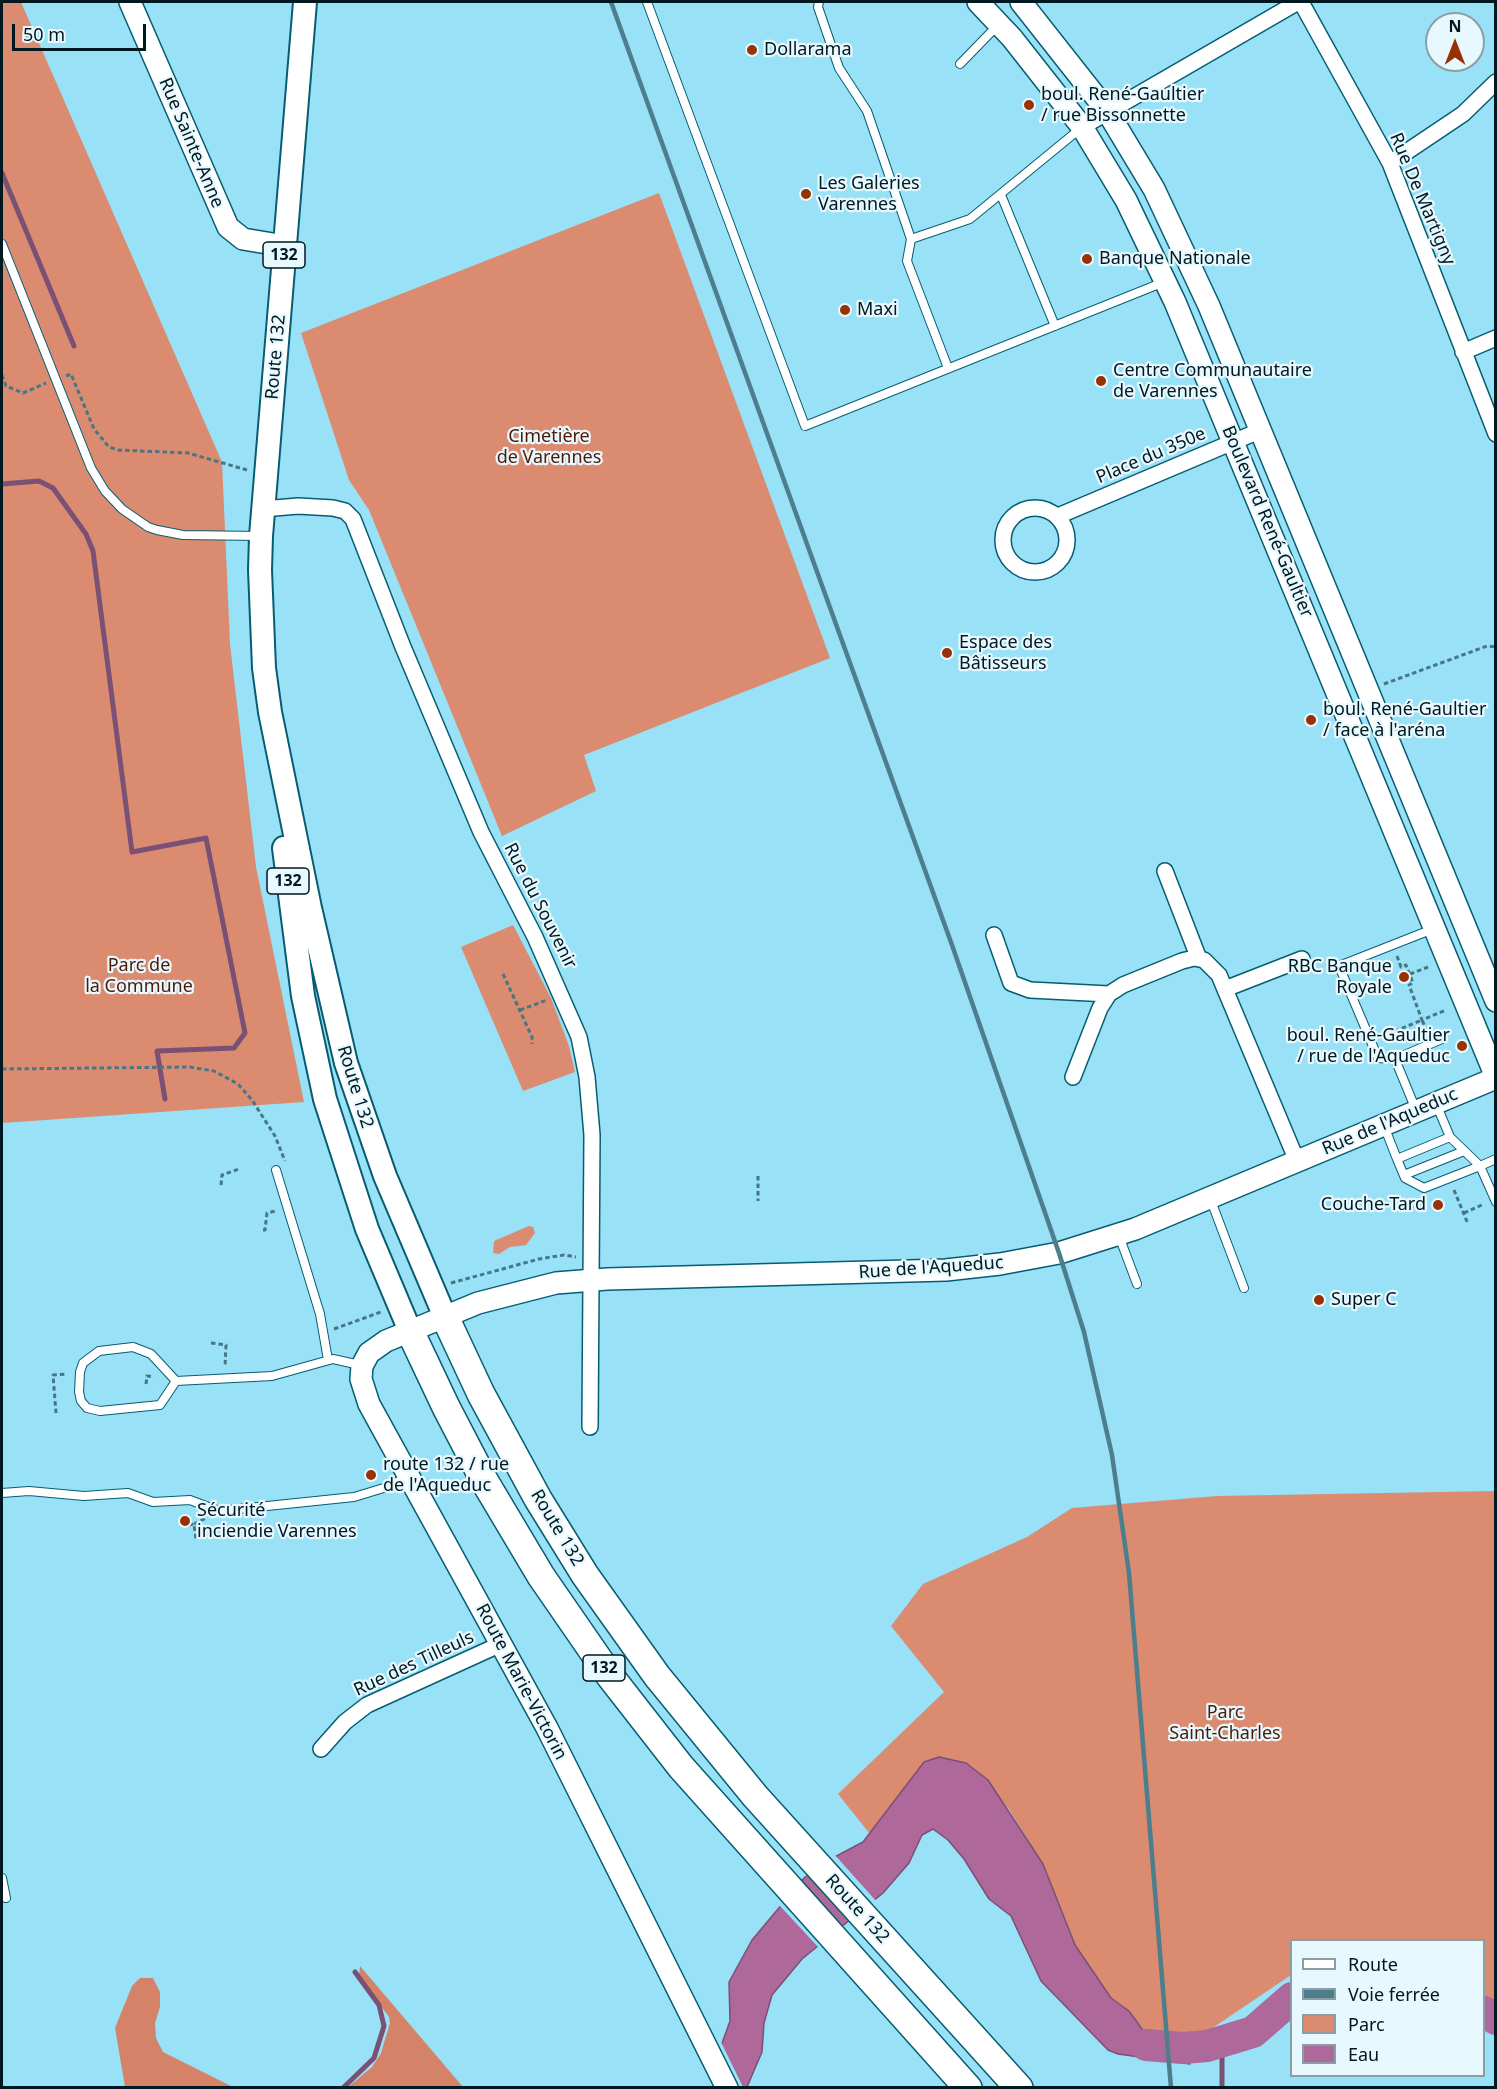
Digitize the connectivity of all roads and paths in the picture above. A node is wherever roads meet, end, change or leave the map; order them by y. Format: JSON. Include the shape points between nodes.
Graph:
{"nodes":[{"id":1,"x":130,"y":2,"type":"edge"},
{"id":2,"x":305,"y":2,"type":"edge"},
{"id":3,"x":647,"y":2,"type":"edge"},
{"id":4,"x":819,"y":2,"type":"edge"},
{"id":5,"x":978,"y":2,"type":"edge"},
{"id":6,"x":1020,"y":2,"type":"edge"},
{"id":7,"x":1300,"y":2,"type":"edge"},
{"id":8,"x":999,"y":24,"type":"junction"},
{"id":9,"x":960,"y":64,"type":"dead end"},
{"id":10,"x":1496,"y":82,"type":"edge"},
{"id":11,"x":1107,"y":111,"type":"junction"},
{"id":12,"x":1082,"y":127,"type":"junction"},
{"id":13,"x":1390,"y":163,"type":"junction"},
{"id":14,"x":1001,"y":195,"type":"junction"},
{"id":15,"x":912,"y":239,"type":"junction"},
{"id":16,"x":2,"y":244,"type":"edge"},
{"id":17,"x":285,"y":246,"type":"junction"},
{"id":18,"x":1193,"y":271,"type":"junction"},
{"id":19,"x":1166,"y":282,"type":"junction"},
{"id":20,"x":1055,"y":326,"type":"junction"},
{"id":21,"x":1496,"y":338,"type":"edge"},
{"id":22,"x":1463,"y":352,"type":"junction"},
{"id":23,"x":948,"y":368,"type":"junction"},
{"id":24,"x":2,"y":375,"type":"edge"},
{"id":25,"x":55,"y":380,"type":"junction"},
{"id":26,"x":1259,"y":431,"type":"junction"},
{"id":27,"x":1496,"y":434,"type":"edge"},
{"id":28,"x":1233,"y":441,"type":"junction"},
{"id":29,"x":266,"y":476,"type":"junction"},
{"id":30,"x":263,"y":509,"type":"junction"},
{"id":31,"x":1058,"y":516,"type":"junction"},
{"id":32,"x":261,"y":536,"type":"junction"},
{"id":33,"x":1323,"y":586,"type":"junction"},
{"id":34,"x":1298,"y":596,"type":"junction"},
{"id":35,"x":1496,"y":647,"type":"edge"},
{"id":36,"x":1368,"y":690,"type":"junction"},
{"id":37,"x":270,"y":712,"type":"junction"},
{"id":38,"x":1166,"y":871,"type":"dead end"},
{"id":39,"x":1434,"y":928,"type":"junction"},
{"id":40,"x":994,"y":935,"type":"dead end"},
{"id":41,"x":1404,"y":953,"type":"dead end"},
{"id":42,"x":1199,"y":959,"type":"junction"},
{"id":43,"x":1302,"y":959,"type":"dead end"},
{"id":44,"x":1428,"y":967,"type":"dead end"},
{"id":45,"x":503,"y":974,"type":"dead end"},
{"id":46,"x":1410,"y":974,"type":"junction"},
{"id":47,"x":1225,"y":989,"type":"junction"},
{"id":48,"x":1109,"y":994,"type":"junction"},
{"id":49,"x":551,"y":998,"type":"dead end"},
{"id":50,"x":1496,"y":1001,"type":"edge"},
{"id":51,"x":520,"y":1010,"type":"junction"},
{"id":52,"x":1446,"y":1010,"type":"dead end"},
{"id":53,"x":1422,"y":1020,"type":"junction"},
{"id":54,"x":1376,"y":1039,"type":"dead end"},
{"id":55,"x":1442,"y":1039,"type":"dead end"},
{"id":56,"x":532,"y":1044,"type":"dead end"},
{"id":57,"x":1395,"y":1059,"type":"junction"},
{"id":58,"x":2,"y":1070,"type":"edge"},
{"id":59,"x":1073,"y":1077,"type":"dead end"},
{"id":60,"x":1496,"y":1077,"type":"edge"},
{"id":61,"x":1426,"y":1107,"type":"junction"},
{"id":62,"x":1383,"y":1125,"type":"junction"},
{"id":63,"x":1450,"y":1137,"type":"junction"},
{"id":64,"x":1464,"y":1151,"type":"junction"},
{"id":65,"x":1397,"y":1159,"type":"junction"},
{"id":66,"x":1496,"y":1160,"type":"edge"},
{"id":67,"x":1297,"y":1161,"type":"junction"},
{"id":68,"x":1480,"y":1166,"type":"junction"},
{"id":69,"x":287,"y":1167,"type":"dead end"},
{"id":70,"x":239,"y":1169,"type":"dead end"},
{"id":71,"x":276,"y":1170,"type":"dead end"},
{"id":72,"x":1404,"y":1175,"type":"junction"},
{"id":73,"x":758,"y":1176,"type":"dead end"},
{"id":74,"x":221,"y":1185,"type":"dead end"},
{"id":75,"x":1445,"y":1193,"type":"dead end"},
{"id":76,"x":1210,"y":1197,"type":"junction"},
{"id":77,"x":1428,"y":1200,"type":"dead end"},
{"id":78,"x":1495,"y":1201,"type":"edge"},
{"id":79,"x":758,"y":1202,"type":"dead end"},
{"id":80,"x":1409,"y":1208,"type":"dead end"},
{"id":81,"x":270,"y":1213,"type":"dead end"},
{"id":82,"x":1464,"y":1213,"type":"junction"},
{"id":83,"x":1468,"y":1224,"type":"dead end"},
{"id":84,"x":263,"y":1230,"type":"dead end"},
{"id":85,"x":1119,"y":1234,"type":"junction"},
{"id":86,"x":575,"y":1257,"type":"dead end"},
{"id":87,"x":590,"y":1280,"type":"junction"},
{"id":88,"x":456,"y":1281,"type":"dead end"},
{"id":89,"x":1137,"y":1284,"type":"dead end"},
{"id":90,"x":1244,"y":1288,"type":"dead end"},
{"id":91,"x":370,"y":1316,"type":"dead end"},
{"id":92,"x":445,"y":1317,"type":"junction"},
{"id":93,"x":333,"y":1319,"type":"dead end"},
{"id":94,"x":410,"y":1331,"type":"junction"},
{"id":95,"x":211,"y":1343,"type":"dead end"},
{"id":96,"x":225,"y":1359,"type":"dead end"},
{"id":97,"x":328,"y":1360,"type":"junction"},
{"id":98,"x":362,"y":1366,"type":"junction"},
{"id":99,"x":66,"y":1374,"type":"dead end"},
{"id":100,"x":149,"y":1376,"type":"dead end"},
{"id":101,"x":176,"y":1381,"type":"junction"},
{"id":102,"x":146,"y":1384,"type":"dead end"},
{"id":103,"x":56,"y":1413,"type":"dead end"},
{"id":104,"x":590,"y":1427,"type":"dead end"},
{"id":105,"x":409,"y":1476,"type":"junction"},
{"id":106,"x":2,"y":1493,"type":"edge"},
{"id":107,"x":189,"y":1525,"type":"dead end"},
{"id":108,"x":196,"y":1540,"type":"dead end"},
{"id":109,"x":501,"y":1644,"type":"junction"},
{"id":110,"x":321,"y":1749,"type":"dead end"},
{"id":111,"x":2,"y":1878,"type":"edge"},
{"id":112,"x":6,"y":1899,"type":"dead end"},
{"id":113,"x":727,"y":2088,"type":"edge"},
{"id":114,"x":968,"y":2088,"type":"edge"},
{"id":115,"x":1019,"y":2088,"type":"edge"}],
"edges":[{"from":1,"to":17,"type":"street","name":"Rue Sainte-Anne","via":[[228,227],[243,239]]},
{"from":2,"to":17,"type":"main road","name":"Route 132","number":"132"},
{"from":3,"to":23,"type":"lane","via":[[805,426]]},
{"from":4,"to":15,"type":"lane","via":[[839,69],[867,111]]},
{"from":5,"to":8,"type":"street","name":"Boulevard René-Gaultier"},
{"from":6,"to":11,"type":"street","name":"Boulevard René-Gaultier"},
{"from":7,"to":11,"type":"street"},
{"from":7,"to":13,"type":"street","name":"Rue De Martigny"},
{"from":8,"to":9,"type":"lane"},
{"from":8,"to":12,"type":"street","name":"Boulevard René-Gaultier"},
{"from":10,"to":13,"type":"street","via":[[1462,114]]},
{"from":11,"to":12,"type":"street"},
{"from":11,"to":18,"type":"street","name":"Boulevard René-Gaultier","via":[[1154,189]]},
{"from":12,"to":14,"type":"lane"},
{"from":12,"to":19,"type":"street","name":"Boulevard René-Gaultier","via":[[1126,200]]},
{"from":13,"to":22,"type":"street","name":"Rue De Martigny"},
{"from":14,"to":15,"type":"lane","via":[[970,219]]},
{"from":14,"to":20,"type":"lane"},
{"from":15,"to":23,"type":"lane","via":[[907,261]]},
{"from":16,"to":25,"type":"lane"},
{"from":17,"to":29,"type":"main road","name":"Route 132","number":"132"},
{"from":18,"to":19,"type":"street"},
{"from":18,"to":26,"type":"street","name":"Boulevard René-Gaultier"},
{"from":19,"to":20,"type":"lane"},
{"from":19,"to":28,"type":"street","name":"Boulevard René-Gaultier"},
{"from":20,"to":23,"type":"lane"},
{"from":21,"to":22,"type":"street"},
{"from":22,"to":27,"type":"street","name":"Rue De Martigny"},
{"from":24,"to":25,"type":"path","via":[[6,386],[23,393]]},
{"from":25,"to":29,"type":"path","via":[[71,374],[94,429],[109,447],[188,453]]},
{"from":25,"to":32,"type":"lane","via":[[90,468],[122,509],[147,527],[168,533]]},
{"from":26,"to":28,"type":"street","name":"Place du 350e"},
{"from":26,"to":33,"type":"street","name":"Boulevard René-Gaultier"},
{"from":28,"to":31,"type":"street","name":"Place du 350e"},
{"from":28,"to":34,"type":"street","name":"Boulevard René-Gaultier"},
{"from":29,"to":30,"type":"main road","name":"Route 132","number":"132"},
{"from":30,"to":32,"type":"main road","name":"Route 132","number":"132"},
{"from":30,"to":87,"type":"street","name":"Rue du Souvenir","via":[[333,508],[345,511],[353,519],[481,832],[575,1024],[586,1065],[591,1113]]},
{"from":31,"to":31,"type":"street","via":[[1049,510],[1028,508],[1010,519],[1003,539],[1009,559],[1037,572],[1057,564],[1064,556],[1067,535]]},
{"from":32,"to":37,"type":"main road","name":"Route 132","number":"132","via":[[261,616]]},
{"from":33,"to":34,"type":"street"},
{"from":33,"to":36,"type":"street","name":"Boulevard René-Gaultier"},
{"from":34,"to":39,"type":"street","name":"Boulevard René-Gaultier"},
{"from":35,"to":36,"type":"path","via":[[1487,646]]},
{"from":36,"to":50,"type":"street","name":"Boulevard René-Gaultier"},
{"from":37,"to":92,"type":"main road","name":"Route 132","number":"132","via":[[346,1063],[385,1176]]},
{"from":37,"to":94,"type":"main road","name":"Route 132","number":"132","via":[[292,922],[315,1058],[350,1181]]},
{"from":38,"to":42,"type":"street"},
{"from":39,"to":57,"type":"lane","via":[[1339,966],[1378,1058]]},
{"from":39,"to":60,"type":"street","name":"Boulevard René-Gaultier"},
{"from":40,"to":48,"type":"street","via":[[1011,984],[1030,990]]},
{"from":41,"to":46,"type":"path","via":[[1396,956]]},
{"from":42,"to":47,"type":"street","via":[[1213,966]]},
{"from":42,"to":48,"type":"street","via":[[1182,961]]},
{"from":43,"to":47,"type":"street"},
{"from":44,"to":46,"type":"path"},
{"from":45,"to":51,"type":"path"},
{"from":46,"to":53,"type":"path","via":[[1413,983],[1409,985]]},
{"from":47,"to":67,"type":"street"},
{"from":48,"to":59,"type":"street"},
{"from":49,"to":51,"type":"path"},
{"from":51,"to":56,"type":"path"},
{"from":52,"to":53,"type":"path"},
{"from":53,"to":54,"type":"path"},
{"from":55,"to":57,"type":"lane"},
{"from":57,"to":61,"type":"lane"},
{"from":58,"to":69,"type":"path","via":[[190,1067],[214,1071],[238,1084],[257,1107],[275,1136]]},
{"from":60,"to":61,"type":"street","name":"Rue de l'Aqueduc"},
{"from":61,"to":62,"type":"street","name":"Rue de l'Aqueduc"},
{"from":61,"to":63,"type":"lane"},
{"from":62,"to":65,"type":"lane"},
{"from":62,"to":67,"type":"street","name":"Rue de l'Aqueduc"},
{"from":63,"to":64,"type":"lane"},
{"from":63,"to":65,"type":"lane"},
{"from":64,"to":68,"type":"lane"},
{"from":64,"to":72,"type":"lane"},
{"from":65,"to":72,"type":"lane"},
{"from":66,"to":68,"type":"lane"},
{"from":67,"to":76,"type":"street","name":"Rue de l'Aqueduc"},
{"from":68,"to":72,"type":"lane","via":[[1424,1188]]},
{"from":68,"to":78,"type":"lane"},
{"from":70,"to":74,"type":"path","via":[[222,1175]]},
{"from":71,"to":97,"type":"lane","via":[[320,1314]]},
{"from":73,"to":79,"type":"path"},
{"from":75,"to":82,"type":"path","via":[[1454,1190]]},
{"from":76,"to":85,"type":"street","name":"Rue de l'Aqueduc"},
{"from":76,"to":90,"type":"lane"},
{"from":77,"to":80,"type":"path"},
{"from":78,"to":82,"type":"path"},
{"from":81,"to":84,"type":"path"},
{"from":82,"to":83,"type":"path"},
{"from":85,"to":87,"type":"street","name":"Rue de l'Aqueduc","via":[[1059,1253],[965,1269]]},
{"from":85,"to":89,"type":"lane"},
{"from":86,"to":88,"type":"path","via":[[539,1259]]},
{"from":87,"to":92,"type":"street","name":"Rue de l'Aqueduc","via":[[518,1292]]},
{"from":87,"to":104,"type":"street","name":"Rue du Souvenir"},
{"from":91,"to":93,"type":"path","via":[[336,1331]]},
{"from":92,"to":94,"type":"street"},
{"from":92,"to":115,"type":"highway","name":"Route 132","number":"132","via":[[518,1462],[595,1590],[671,1695],[799,1845]]},
{"from":94,"to":98,"type":"street","via":[[377,1346]]},
{"from":94,"to":114,"type":"highway","name":"Route 132","number":"132","via":[[485,1482],[569,1618],[624,1695],[681,1767]]},
{"from":95,"to":96,"type":"path","via":[[226,1345]]},
{"from":97,"to":98,"type":"lane"},
{"from":97,"to":101,"type":"lane","via":[[272,1376]]},
{"from":98,"to":105,"type":"street","name":"Route Marie-Victorin","via":[[364,1394]]},
{"from":99,"to":103,"type":"path","via":[[53,1375]]},
{"from":100,"to":102,"type":"path"},
{"from":101,"to":101,"type":"lane","via":[[152,1354],[139,1348],[103,1350],[83,1363],[80,1397],[84,1405],[96,1411],[160,1406]]},
{"from":105,"to":106,"type":"lane","via":[[354,1497],[219,1511],[190,1500],[153,1503],[128,1493]]},
{"from":105,"to":109,"type":"street","name":"Route Marie-Victorin"},
{"from":107,"to":108,"type":"path","via":[[194,1524]]},
{"from":109,"to":110,"type":"street","name":"Rue des Tilleuls","via":[[367,1705]]},
{"from":109,"to":113,"type":"street","name":"Route Marie-Victorin"},
{"from":111,"to":112,"type":"lane"}]}
